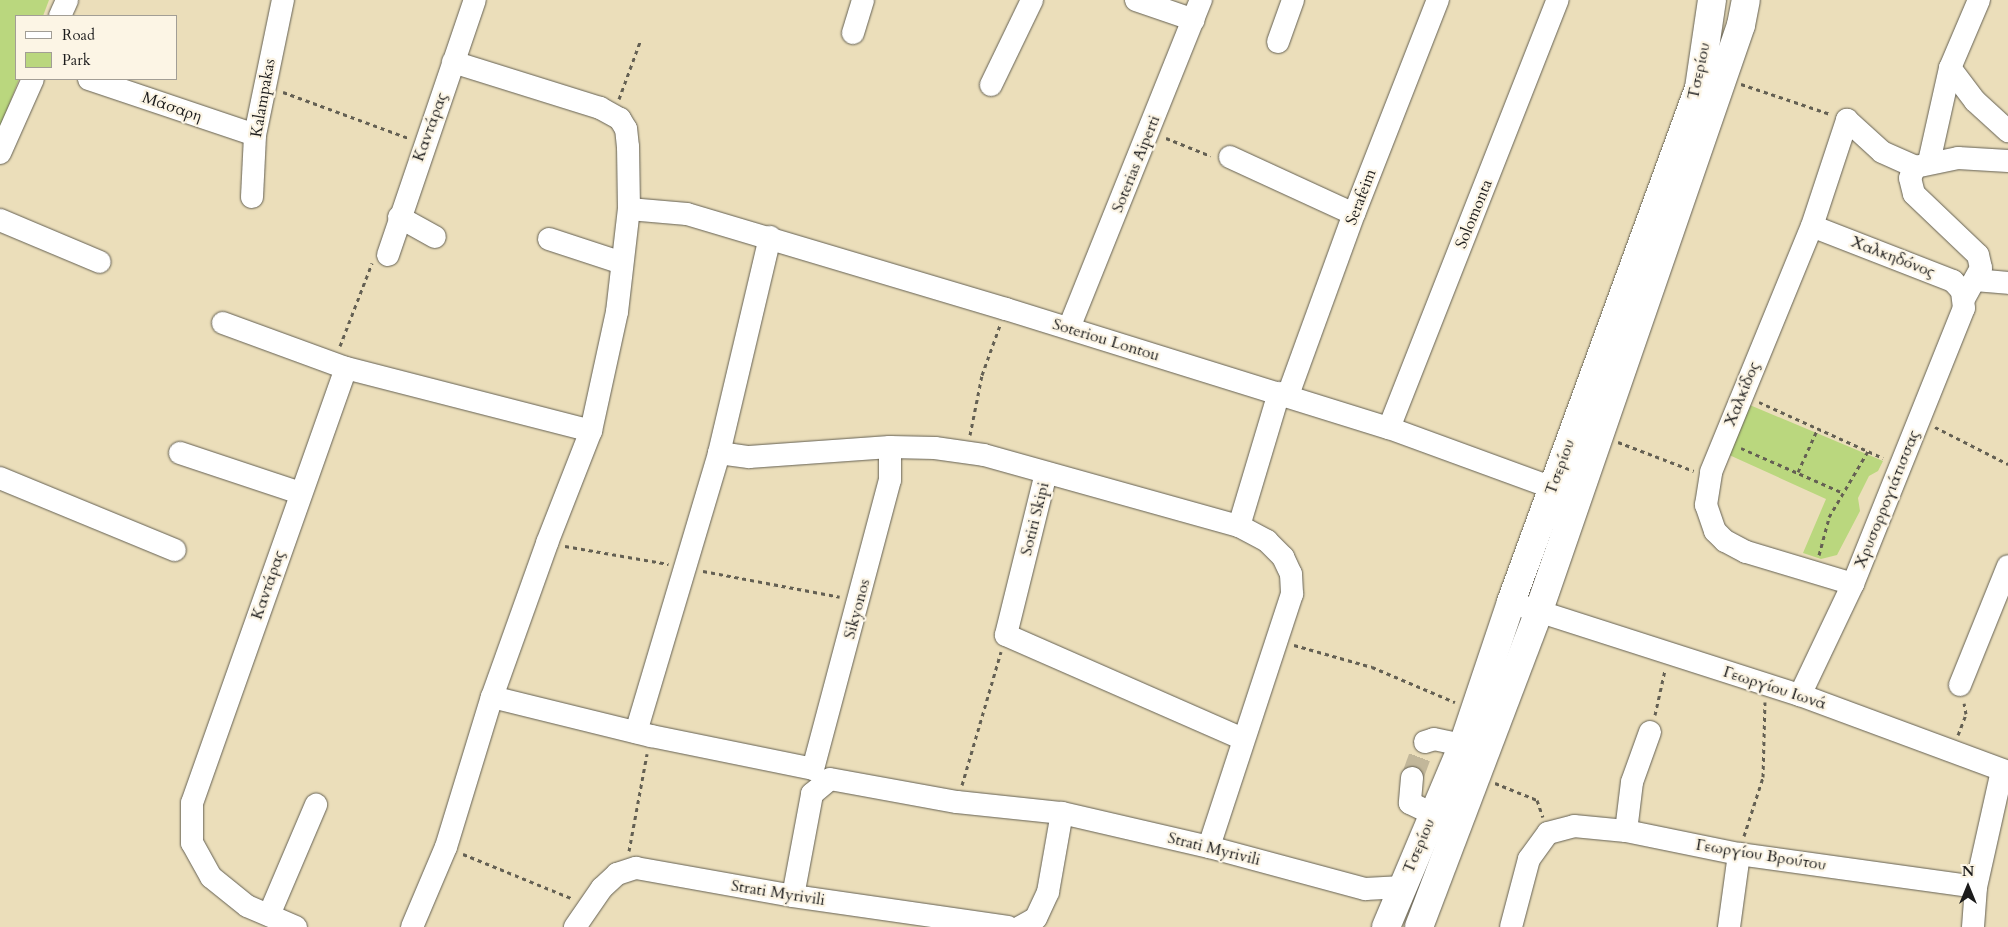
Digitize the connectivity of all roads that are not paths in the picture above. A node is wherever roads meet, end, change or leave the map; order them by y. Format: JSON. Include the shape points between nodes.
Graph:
{"nodes":[{"id":1,"x":67,"y":0,"type":"edge"},
{"id":2,"x":475,"y":0,"type":"edge"},
{"id":3,"x":862,"y":0,"type":"edge"},
{"id":4,"x":1032,"y":0,"type":"edge"},
{"id":5,"x":1136,"y":0,"type":"edge"},
{"id":6,"x":1293,"y":0,"type":"edge"},
{"id":7,"x":1438,"y":0,"type":"edge"},
{"id":8,"x":1558,"y":0,"type":"edge"},
{"id":9,"x":1712,"y":0,"type":"edge"},
{"id":10,"x":1746,"y":0,"type":"edge"},
{"id":11,"x":1979,"y":0,"type":"edge"},
{"id":12,"x":280,"y":1,"type":"edge"},
{"id":13,"x":1198,"y":10,"type":"edge"},
{"id":14,"x":60,"y":15,"type":"edge"},
{"id":15,"x":852,"y":33,"type":"dead end"},
{"id":16,"x":1278,"y":42,"type":"dead end"},
{"id":17,"x":454,"y":62,"type":"junction"},
{"id":18,"x":1950,"y":68,"type":"junction"},
{"id":19,"x":33,"y":80,"type":"edge"},
{"id":20,"x":92,"y":80,"type":"edge"},
{"id":21,"x":991,"y":85,"type":"dead end"},
{"id":22,"x":2008,"y":131,"type":"edge"},
{"id":23,"x":255,"y":135,"type":"junction"},
{"id":24,"x":0,"y":153,"type":"edge"},
{"id":25,"x":1230,"y":157,"type":"road end"},
{"id":26,"x":2008,"y":161,"type":"edge"},
{"id":27,"x":1922,"y":164,"type":"junction"},
{"id":28,"x":252,"y":197,"type":"dead end"},
{"id":29,"x":629,"y":209,"type":"junction"},
{"id":30,"x":1354,"y":214,"type":"junction"},
{"id":31,"x":399,"y":217,"type":"junction"},
{"id":32,"x":0,"y":220,"type":"edge"},
{"id":33,"x":1812,"y":226,"type":"junction"},
{"id":34,"x":435,"y":237,"type":"dead end"},
{"id":35,"x":770,"y":237,"type":"junction"},
{"id":36,"x":548,"y":239,"type":"dead end"},
{"id":37,"x":388,"y":255,"type":"road end"},
{"id":38,"x":100,"y":262,"type":"dead end"},
{"id":39,"x":622,"y":263,"type":"junction"},
{"id":40,"x":2008,"y":283,"type":"edge"},
{"id":41,"x":1970,"y":290,"type":"junction"},
{"id":42,"x":222,"y":323,"type":"dead end"},
{"id":43,"x":1070,"y":328,"type":"junction"},
{"id":44,"x":346,"y":368,"type":"junction"},
{"id":45,"x":1283,"y":394,"type":"junction"},
{"id":46,"x":1389,"y":428,"type":"junction"},
{"id":47,"x":591,"y":431,"type":"junction"},
{"id":48,"x":890,"y":446,"type":"junction"},
{"id":49,"x":180,"y":453,"type":"dead end"},
{"id":50,"x":719,"y":453,"type":"junction"},
{"id":51,"x":1046,"y":473,"type":"junction"},
{"id":52,"x":0,"y":478,"type":"edge"},
{"id":53,"x":300,"y":493,"type":"junction"},
{"id":54,"x":1565,"y":493,"type":"junction"},
{"id":55,"x":1239,"y":526,"type":"junction"},
{"id":56,"x":175,"y":550,"type":"dead end"},
{"id":57,"x":2008,"y":566,"type":"edge"},
{"id":58,"x":1853,"y":584,"type":"junction"},
{"id":59,"x":1511,"y":602,"type":"junction"},
{"id":60,"x":1538,"y":613,"type":"junction"},
{"id":61,"x":1960,"y":685,"type":"road end"},
{"id":62,"x":1800,"y":695,"type":"junction"},
{"id":63,"x":492,"y":696,"type":"junction"},
{"id":64,"x":1650,"y":732,"type":"road end"},
{"id":65,"x":643,"y":734,"type":"junction"},
{"id":66,"x":1243,"y":739,"type":"junction"},
{"id":67,"x":1425,"y":742,"type":"dead end"},
{"id":68,"x":1462,"y":745,"type":"junction"},
{"id":69,"x":2005,"y":771,"type":"edge"},
{"id":70,"x":822,"y":774,"type":"junction"},
{"id":71,"x":1412,"y":778,"type":"tunnel mouth"},
{"id":72,"x":316,"y":805,"type":"dead end"},
{"id":73,"x":1062,"y":813,"type":"junction"},
{"id":74,"x":1433,"y":814,"type":"junction"},
{"id":75,"x":1626,"y":831,"type":"junction"},
{"id":76,"x":1209,"y":846,"type":"junction"},
{"id":77,"x":1739,"y":854,"type":"junction"},
{"id":78,"x":1402,"y":887,"type":"junction"},
{"id":79,"x":1976,"y":887,"type":"junction"},
{"id":80,"x":1365,"y":889,"type":"junction"},
{"id":81,"x":793,"y":896,"type":"junction"},
{"id":82,"x":268,"y":915,"type":"junction"},
{"id":83,"x":1387,"y":924,"type":"edge"},
{"id":84,"x":296,"y":927,"type":"edge"},
{"id":85,"x":412,"y":927,"type":"edge"},
{"id":86,"x":576,"y":927,"type":"edge"},
{"id":87,"x":1008,"y":927,"type":"edge"},
{"id":88,"x":1020,"y":927,"type":"edge"},
{"id":89,"x":1419,"y":927,"type":"edge"},
{"id":90,"x":1511,"y":927,"type":"edge"},
{"id":91,"x":1729,"y":927,"type":"edge"},
{"id":92,"x":1973,"y":927,"type":"edge"}],
"edges":[{"from":1,"to":14,"type":"street"},
{"from":2,"to":17,"type":"street","name":"Καντάρας"},
{"from":3,"to":15,"type":"street"},
{"from":4,"to":21,"type":"street"},
{"from":5,"to":13,"type":"street"},
{"from":6,"to":16,"type":"street"},
{"from":7,"to":30,"type":"street","name":"Serafeim"},
{"from":8,"to":46,"type":"street","name":"Solomonta"},
{"from":9,"to":54,"type":"main road","name":"Τσερίου","via":[[1699,88]]},
{"from":10,"to":54,"type":"main road","name":"Τσερίου","via":[[1599,435]]},
{"from":11,"to":18,"type":"street","name":"Χρυσορρογιάτισσας"},
{"from":12,"to":23,"type":"street","name":"Kalampakas"},
{"from":13,"to":43,"type":"street","name":"Soterias Aiperti"},
{"from":17,"to":29,"type":"street","via":[[614,114],[626,129]]},
{"from":17,"to":31,"type":"street","name":"Καντάρας"},
{"from":18,"to":22,"type":"street","via":[[1975,101]]},
{"from":18,"to":27,"type":"street","name":"Χρυσορρογιάτισσας"},
{"from":19,"to":24,"type":"street"},
{"from":20,"to":23,"type":"street","name":"Μάσαρη"},
{"from":23,"to":28,"type":"street","name":"Kalampakas"},
{"from":25,"to":30,"type":"street"},
{"from":26,"to":27,"type":"street","via":[[1958,158]]},
{"from":27,"to":33,"type":"street","name":"Χαλκίδος","via":[[1882,152],[1847,120]]},
{"from":27,"to":41,"type":"street","name":"Χρυσορρογιάτισσας","via":[[1910,178],[1914,194],[1978,256],[1981,268]]},
{"from":29,"to":35,"type":"street","name":"Soteriou Lontou","via":[[687,214]]},
{"from":29,"to":39,"type":"street"},
{"from":30,"to":45,"type":"street","name":"Serafeim"},
{"from":31,"to":34,"type":"street"},
{"from":31,"to":37,"type":"street","name":"Καντάρας"},
{"from":32,"to":38,"type":"street"},
{"from":33,"to":41,"type":"street","name":"Χαλκηδόνος","via":[[1942,275]]},
{"from":33,"to":58,"type":"street","name":"Χαλκίδος","via":[[1710,476],[1706,491],[1708,512],[1715,531],[1725,541],[1746,552]]},
{"from":35,"to":43,"type":"street","name":"Soteriou Lontou"},
{"from":35,"to":50,"type":"street"},
{"from":36,"to":39,"type":"street"},
{"from":39,"to":47,"type":"street","via":[[617,312]]},
{"from":40,"to":41,"type":"street"},
{"from":41,"to":58,"type":"street","name":"Χρυσορρογιάτισσας"},
{"from":42,"to":44,"type":"street"},
{"from":43,"to":45,"type":"street","name":"Soteriou Lontou"},
{"from":44,"to":47,"type":"street"},
{"from":44,"to":53,"type":"street","name":"Καντάρας"},
{"from":45,"to":46,"type":"street","name":"Soteriou Lontou"},
{"from":45,"to":55,"type":"street","name":"Serafeim"},
{"from":46,"to":54,"type":"street","name":"Soteriou Lontou"},
{"from":47,"to":63,"type":"street"},
{"from":48,"to":50,"type":"street","name":"Sotiri Skipi","via":[[749,456]]},
{"from":48,"to":51,"type":"street","name":"Sotiri Skipi","via":[[967,452]]},
{"from":48,"to":70,"type":"street","name":"Sikyonos","via":[[890,480]]},
{"from":49,"to":53,"type":"street"},
{"from":50,"to":65,"type":"street"},
{"from":51,"to":55,"type":"street"},
{"from":51,"to":66,"type":"street","name":"Sotiri Skipi","via":[[1006,635]]},
{"from":52,"to":56,"type":"street"},
{"from":53,"to":82,"type":"street","name":"Καντάρας","via":[[192,803],[192,843],[211,876],[247,906]]},
{"from":54,"to":59,"type":"main road","name":"Τσερίου"},
{"from":54,"to":60,"type":"main road","name":"Τσερίου"},
{"from":55,"to":66,"type":"street","via":[[1267,541],[1283,557],[1291,574],[1292,594],[1279,641]]},
{"from":57,"to":61,"type":"street"},
{"from":58,"to":62,"type":"street","name":"Χρυσορρογιάτισσας"},
{"from":59,"to":60,"type":"street","name":"Γεωργίου Ιωνά"},
{"from":59,"to":68,"type":"main road","name":"Τσερίου"},
{"from":60,"to":62,"type":"street","name":"Γεωργίου Ιωνά"},
{"from":60,"to":89,"type":"main road","name":"Τσερίου"},
{"from":62,"to":69,"type":"street","name":"Γεωργίου Ιωνά"},
{"from":63,"to":65,"type":"street","name":"Strati Myrivili"},
{"from":63,"to":85,"type":"street","via":[[446,847]]},
{"from":64,"to":75,"type":"street","via":[[1632,782]]},
{"from":65,"to":70,"type":"street","name":"Strati Myrivili"},
{"from":66,"to":76,"type":"street"},
{"from":67,"to":68,"type":"street","via":[[1434,740]]},
{"from":68,"to":74,"type":"main road","name":"Τσερίου"},
{"from":69,"to":79,"type":"street"},
{"from":70,"to":73,"type":"street","name":"Strati Myrivili","via":[[957,802]]},
{"from":70,"to":81,"type":"street","via":[[812,794]]},
{"from":71,"to":74,"type":"street","via":[[1410,803]]},
{"from":72,"to":82,"type":"street"},
{"from":73,"to":76,"type":"street","name":"Strati Myrivili"},
{"from":73,"to":88,"type":"street","via":[[1048,892],[1036,918]]},
{"from":74,"to":78,"type":"main road","name":"Τσερίου"},
{"from":75,"to":77,"type":"street","name":"Γεωργίου Βρούτου"},
{"from":75,"to":90,"type":"street","name":"Γεωργίου Βρούτου","via":[[1574,826],[1548,833],[1529,859]]},
{"from":76,"to":80,"type":"street","name":"Strati Myrivili"},
{"from":77,"to":79,"type":"street","name":"Γεωργίου Βρούτου"},
{"from":77,"to":91,"type":"street"},
{"from":78,"to":80,"type":"street","name":"Strati Myrivili"},
{"from":78,"to":83,"type":"main road","name":"Τσερίου"},
{"from":79,"to":92,"type":"street"},
{"from":80,"to":83,"type":"street"},
{"from":81,"to":86,"type":"street","name":"Strati Myrivili","via":[[636,868],[617,874],[588,906]]},
{"from":81,"to":87,"type":"street","name":"Strati Myrivili"},
{"from":82,"to":84,"type":"street","name":"Καντάρας"}]}
